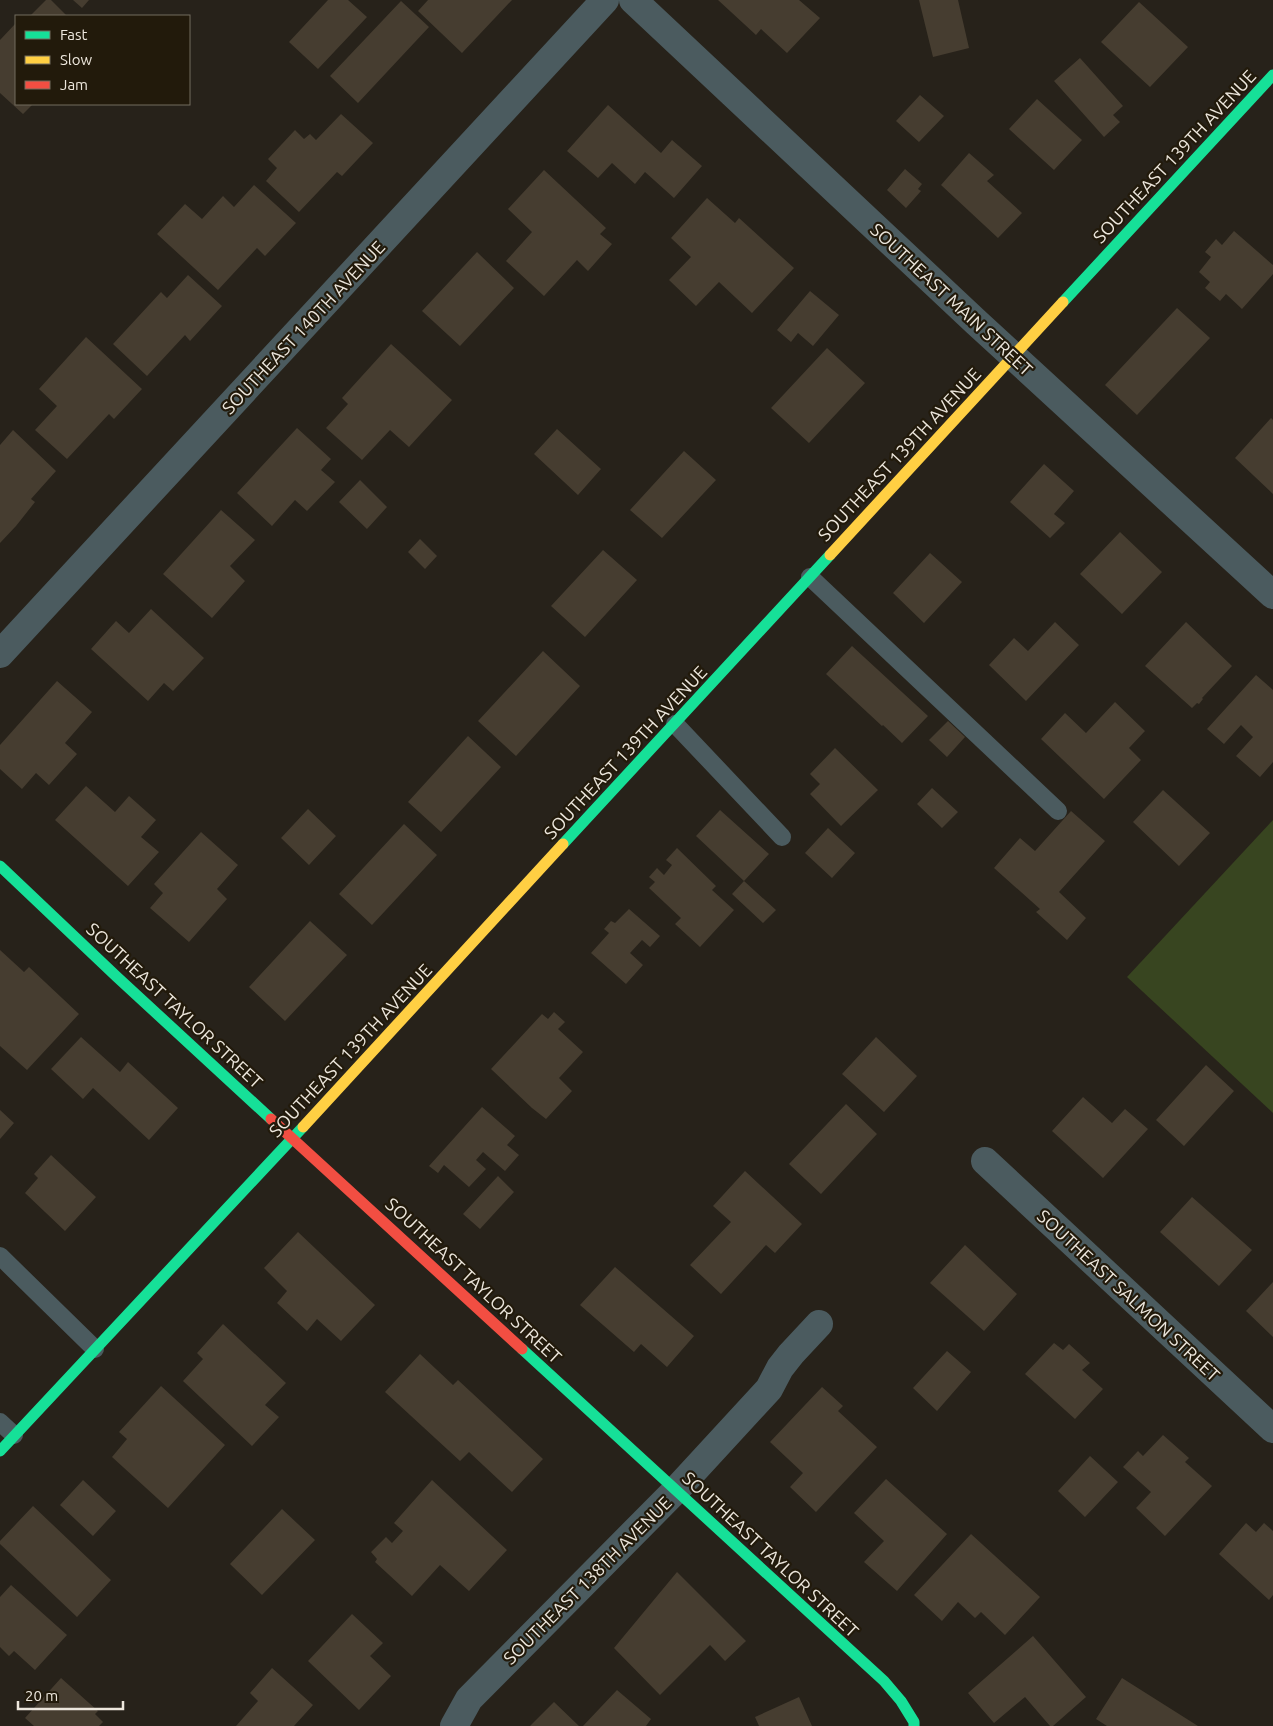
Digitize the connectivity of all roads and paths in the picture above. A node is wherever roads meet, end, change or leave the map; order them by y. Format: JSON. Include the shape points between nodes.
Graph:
{"nodes":[{"id":1,"x":605,"y":0,"type":"edge"},
{"id":2,"x":633,"y":0,"type":"edge"},
{"id":3,"x":1273,"y":75,"type":"edge"},
{"id":4,"x":1013,"y":356,"type":"junction"},
{"id":5,"x":810,"y":577,"type":"junction"},
{"id":6,"x":1273,"y":595,"type":"edge"},
{"id":7,"x":0,"y":654,"type":"edge"},
{"id":8,"x":674,"y":724,"type":"junction"},
{"id":9,"x":1058,"y":811,"type":"dead end"},
{"id":10,"x":782,"y":837,"type":"dead end"},
{"id":11,"x":0,"y":866,"type":"edge"},
{"id":12,"x":293,"y":1137,"type":"junction"},
{"id":13,"x":985,"y":1161,"type":"dead end"},
{"id":14,"x":0,"y":1256,"type":"edge"},
{"id":15,"x":819,"y":1324,"type":"dead end"},
{"id":16,"x":96,"y":1349,"type":"junction"},
{"id":17,"x":0,"y":1422,"type":"edge"},
{"id":18,"x":1273,"y":1429,"type":"edge"},
{"id":19,"x":14,"y":1435,"type":"junction"},
{"id":20,"x":0,"y":1450,"type":"edge"},
{"id":21,"x":676,"y":1490,"type":"junction"},
{"id":22,"x":454,"y":1726,"type":"edge"},
{"id":23,"x":914,"y":1726,"type":"edge"}],
"edges":[{"from":1,"to":7,"type":"street","name":"SOUTHEAST 140TH AVENUE"},
{"from":2,"to":4,"type":"street","name":"SOUTHEAST MAIN STREET"},
{"from":3,"to":4,"type":"street","name":"SOUTHEAST 139TH AVENUE"},
{"from":4,"to":5,"type":"street","name":"SOUTHEAST 139TH AVENUE"},
{"from":4,"to":6,"type":"street","name":"SOUTHEAST MAIN STREET"},
{"from":5,"to":8,"type":"street","name":"SOUTHEAST 139TH AVENUE"},
{"from":5,"to":9,"type":"lane"},
{"from":8,"to":10,"type":"lane"},
{"from":8,"to":12,"type":"street","name":"SOUTHEAST 139TH AVENUE"},
{"from":11,"to":12,"type":"street","name":"SOUTHEAST TAYLOR STREET"},
{"from":12,"to":16,"type":"street","name":"SOUTHEAST 139TH AVENUE"},
{"from":12,"to":21,"type":"street","name":"SOUTHEAST TAYLOR STREET"},
{"from":13,"to":18,"type":"street","name":"SOUTHEAST SALMON STREET"},
{"from":14,"to":16,"type":"lane"},
{"from":15,"to":21,"type":"street","name":"SOUTHEAST 138TH AVENUE","via":[[780,1368],[769,1389]]},
{"from":16,"to":19,"type":"street","name":"SOUTHEAST 139TH AVENUE"},
{"from":17,"to":19,"type":"lane"},
{"from":19,"to":20,"type":"street","name":"SOUTHEAST 139TH AVENUE"},
{"from":21,"to":22,"type":"street","name":"SOUTHEAST 138TH AVENUE","via":[[469,1699]]},
{"from":21,"to":23,"type":"street","name":"SOUTHEAST TAYLOR STREET","via":[[884,1682],[901,1701]]}]}
